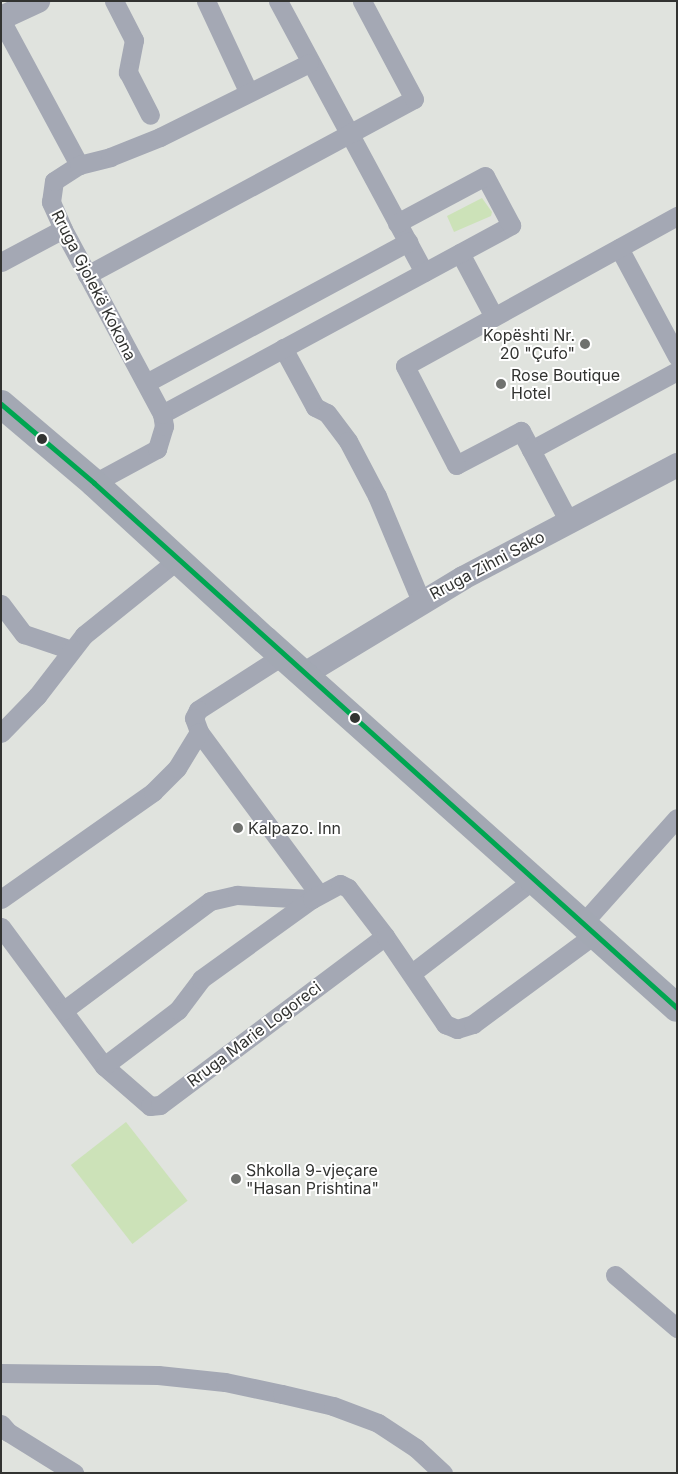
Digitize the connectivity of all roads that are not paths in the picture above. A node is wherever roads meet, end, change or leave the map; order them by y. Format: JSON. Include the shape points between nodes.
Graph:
{"nodes":[{"id":1,"x":114,"y":1,"type":"edge"},
{"id":2,"x":206,"y":1,"type":"edge"},
{"id":3,"x":278,"y":1,"type":"edge"},
{"id":4,"x":362,"y":1,"type":"edge"},
{"id":5,"x":28,"y":3,"type":"edge"},
{"id":6,"x":1,"y":19,"type":"edge"},
{"id":7,"x":309,"y":63,"type":"junction"},
{"id":8,"x":248,"y":91,"type":"junction"},
{"id":9,"x":150,"y":115,"type":"dead end"},
{"id":10,"x":350,"y":134,"type":"junction"},
{"id":11,"x":79,"y":165,"type":"junction"},
{"id":12,"x":677,"y":216,"type":"edge"},
{"id":13,"x":397,"y":223,"type":"junction"},
{"id":14,"x":63,"y":229,"type":"junction"},
{"id":15,"x":408,"y":242,"type":"junction"},
{"id":16,"x":619,"y":248,"type":"junction"},
{"id":17,"x":460,"y":253,"type":"junction"},
{"id":18,"x":1,"y":262,"type":"edge"},
{"id":19,"x":424,"y":272,"type":"junction"},
{"id":20,"x":87,"y":275,"type":"junction"},
{"id":21,"x":494,"y":317,"type":"junction"},
{"id":22,"x":283,"y":348,"type":"junction"},
{"id":23,"x":677,"y":356,"type":"edge"},
{"id":24,"x":677,"y":372,"type":"edge"},
{"id":25,"x":146,"y":383,"type":"junction"},
{"id":26,"x":1,"y":404,"type":"edge"},
{"id":27,"x":162,"y":414,"type":"junction"},
{"id":28,"x":531,"y":450,"type":"junction"},
{"id":29,"x":677,"y":465,"type":"edge"},
{"id":30,"x":94,"y":483,"type":"junction"},
{"id":31,"x":569,"y":522,"type":"junction"},
{"id":32,"x":176,"y":561,"type":"junction"},
{"id":33,"x":420,"y":601,"type":"junction"},
{"id":34,"x":1,"y":604,"type":"edge"},
{"id":35,"x":71,"y":650,"type":"junction"},
{"id":36,"x":282,"y":656,"type":"junction"},
{"id":37,"x":303,"y":675,"type":"junction"},
{"id":38,"x":199,"y":732,"type":"junction"},
{"id":39,"x":1,"y":733,"type":"edge"},
{"id":40,"x":677,"y":818,"type":"edge"},
{"id":41,"x":534,"y":880,"type":"junction"},
{"id":42,"x":315,"y":897,"type":"junction"},
{"id":43,"x":1,"y":899,"type":"edge"},
{"id":44,"x":1,"y":927,"type":"edge"},
{"id":45,"x":589,"y":928,"type":"junction"},
{"id":46,"x":385,"y":936,"type":"junction"},
{"id":47,"x":412,"y":973,"type":"junction"},
{"id":48,"x":677,"y":1008,"type":"edge"},
{"id":49,"x":64,"y":1010,"type":"junction"},
{"id":50,"x":104,"y":1066,"type":"junction"},
{"id":51,"x":614,"y":1275,"type":"dead end"},
{"id":52,"x":677,"y":1328,"type":"edge"},
{"id":53,"x":1,"y":1373,"type":"edge"},
{"id":54,"x":1,"y":1424,"type":"edge"},
{"id":55,"x":74,"y":1473,"type":"edge"},
{"id":56,"x":443,"y":1473,"type":"edge"}],
"edges":[{"from":1,"to":9,"type":"street","via":[[134,40],[128,72]]},
{"from":2,"to":8,"type":"street"},
{"from":3,"to":7,"type":"street"},
{"from":4,"to":10,"type":"street","via":[[414,99]]},
{"from":5,"to":6,"type":"street"},
{"from":6,"to":11,"type":"street"},
{"from":7,"to":8,"type":"street","name":"Rruga Gjolekë Kokona"},
{"from":7,"to":10,"type":"street"},
{"from":8,"to":11,"type":"street","name":"Rruga Gjolekë Kokona","via":[[110,158]]},
{"from":10,"to":13,"type":"street"},
{"from":10,"to":20,"type":"street"},
{"from":11,"to":14,"type":"street","name":"Rruga Gjolekë Kokona","via":[[59,176],[51,187],[51,202]]},
{"from":12,"to":16,"type":"street"},
{"from":13,"to":15,"type":"street"},
{"from":13,"to":17,"type":"street","via":[[485,176],[511,225]]},
{"from":14,"to":18,"type":"street"},
{"from":14,"to":20,"type":"street","name":"Rruga Gjolekë Kokona"},
{"from":15,"to":19,"type":"street"},
{"from":15,"to":25,"type":"street"},
{"from":16,"to":21,"type":"street"},
{"from":16,"to":23,"type":"street"},
{"from":17,"to":19,"type":"street"},
{"from":17,"to":21,"type":"street"},
{"from":19,"to":22,"type":"street"},
{"from":20,"to":25,"type":"street","name":"Rruga Gjolekë Kokona"},
{"from":21,"to":28,"type":"street","via":[[405,366],[456,465],[521,431]]},
{"from":22,"to":27,"type":"street"},
{"from":22,"to":33,"type":"street","via":[[315,407],[327,413],[348,441],[377,496]]},
{"from":24,"to":28,"type":"street"},
{"from":25,"to":27,"type":"street","name":"Rruga Gjolekë Kokona"},
{"from":26,"to":30,"type":"main road"},
{"from":27,"to":30,"type":"street","via":[[164,426],[157,449]]},
{"from":28,"to":31,"type":"street"},
{"from":29,"to":31,"type":"street","name":"Rruga Zihni Sako"},
{"from":30,"to":32,"type":"main road"},
{"from":31,"to":33,"type":"street","name":"Rruga Zihni Sako"},
{"from":32,"to":35,"type":"street","via":[[99,620]]},
{"from":32,"to":36,"type":"main road"},
{"from":33,"to":37,"type":"street","name":"Rruga Zihni Sako"},
{"from":34,"to":35,"type":"street","via":[[24,634]]},
{"from":35,"to":39,"type":"street","via":[[37,696]]},
{"from":36,"to":37,"type":"main road"},
{"from":36,"to":38,"type":"street","via":[[198,710],[194,718]]},
{"from":37,"to":41,"type":"main road"},
{"from":38,"to":42,"type":"street"},
{"from":38,"to":43,"type":"street","via":[[177,768],[153,792]]},
{"from":40,"to":45,"type":"street"},
{"from":41,"to":45,"type":"main road"},
{"from":41,"to":47,"type":"street"},
{"from":42,"to":46,"type":"street","via":[[340,884],[348,888]]},
{"from":42,"to":49,"type":"street","via":[[237,895],[210,901]]},
{"from":42,"to":50,"type":"street","via":[[201,979],[178,1010]]},
{"from":44,"to":49,"type":"street","name":"Rruga Marie Logoreci"},
{"from":45,"to":47,"type":"street","via":[[473,1024],[457,1029],[446,1024]]},
{"from":45,"to":48,"type":"main road"},
{"from":46,"to":47,"type":"street"},
{"from":46,"to":50,"type":"street","name":"Rruga Marie Logoreci","via":[[160,1105],[150,1106],[140,1100],[127,1083]]},
{"from":49,"to":50,"type":"street","name":"Rruga Marie Logoreci"},
{"from":51,"to":52,"type":"street"},
{"from":53,"to":56,"type":"street","via":[[158,1375],[225,1382],[282,1394],[333,1406],[378,1423],[416,1448]]},
{"from":54,"to":55,"type":"street","via":[[39,1453]]}]}
